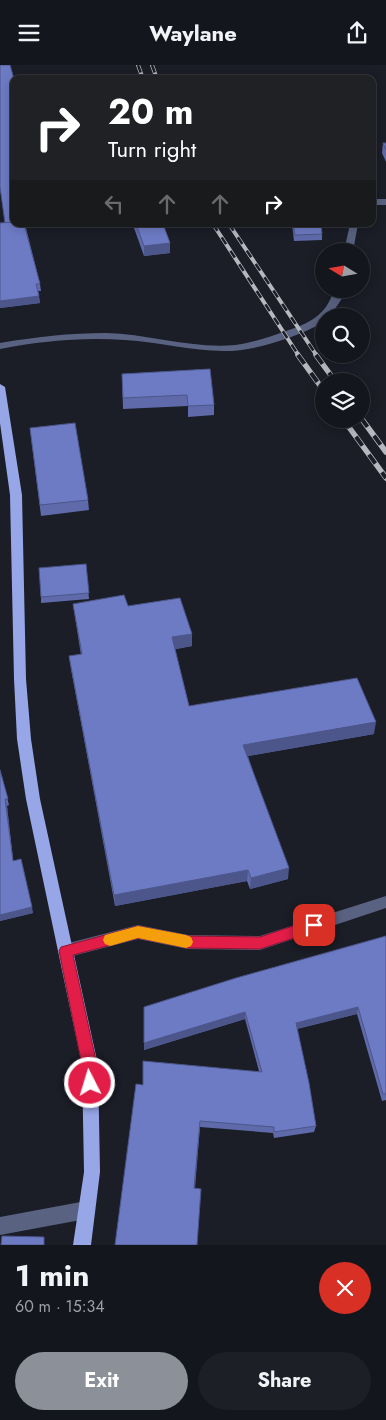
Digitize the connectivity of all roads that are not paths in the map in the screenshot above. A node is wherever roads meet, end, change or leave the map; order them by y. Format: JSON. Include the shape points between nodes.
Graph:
{"nodes":[{"id":1,"x":353,"y":227,"type":"edge"},
{"id":2,"x":350,"y":243,"type":"edge"},
{"id":3,"x":315,"y":325,"type":"edge"},
{"id":4,"x":0,"y":345,"type":"edge"},
{"id":5,"x":0,"y":387,"type":"edge"},
{"id":6,"x":386,"y":901,"type":"edge"},
{"id":7,"x":65,"y":951,"type":"junction"},
{"id":8,"x":86,"y":1210,"type":"junction"},
{"id":9,"x":0,"y":1226,"type":"edge"},
{"id":10,"x":82,"y":1245,"type":"edge"}],
"edges":[{"from":1,"to":2,"type":"street"},
{"from":3,"to":4,"type":"street","via":[[235,348],[130,338],[33,340]]},
{"from":5,"to":7,"type":"main road","via":[[16,495],[24,739],[33,799]]},
{"from":6,"to":7,"type":"street","via":[[260,943],[188,942],[138,932]]},
{"from":7,"to":8,"type":"main road","via":[[90,1065],[92,1172]]},
{"from":8,"to":9,"type":"street"},
{"from":8,"to":10,"type":"main road"}]}
